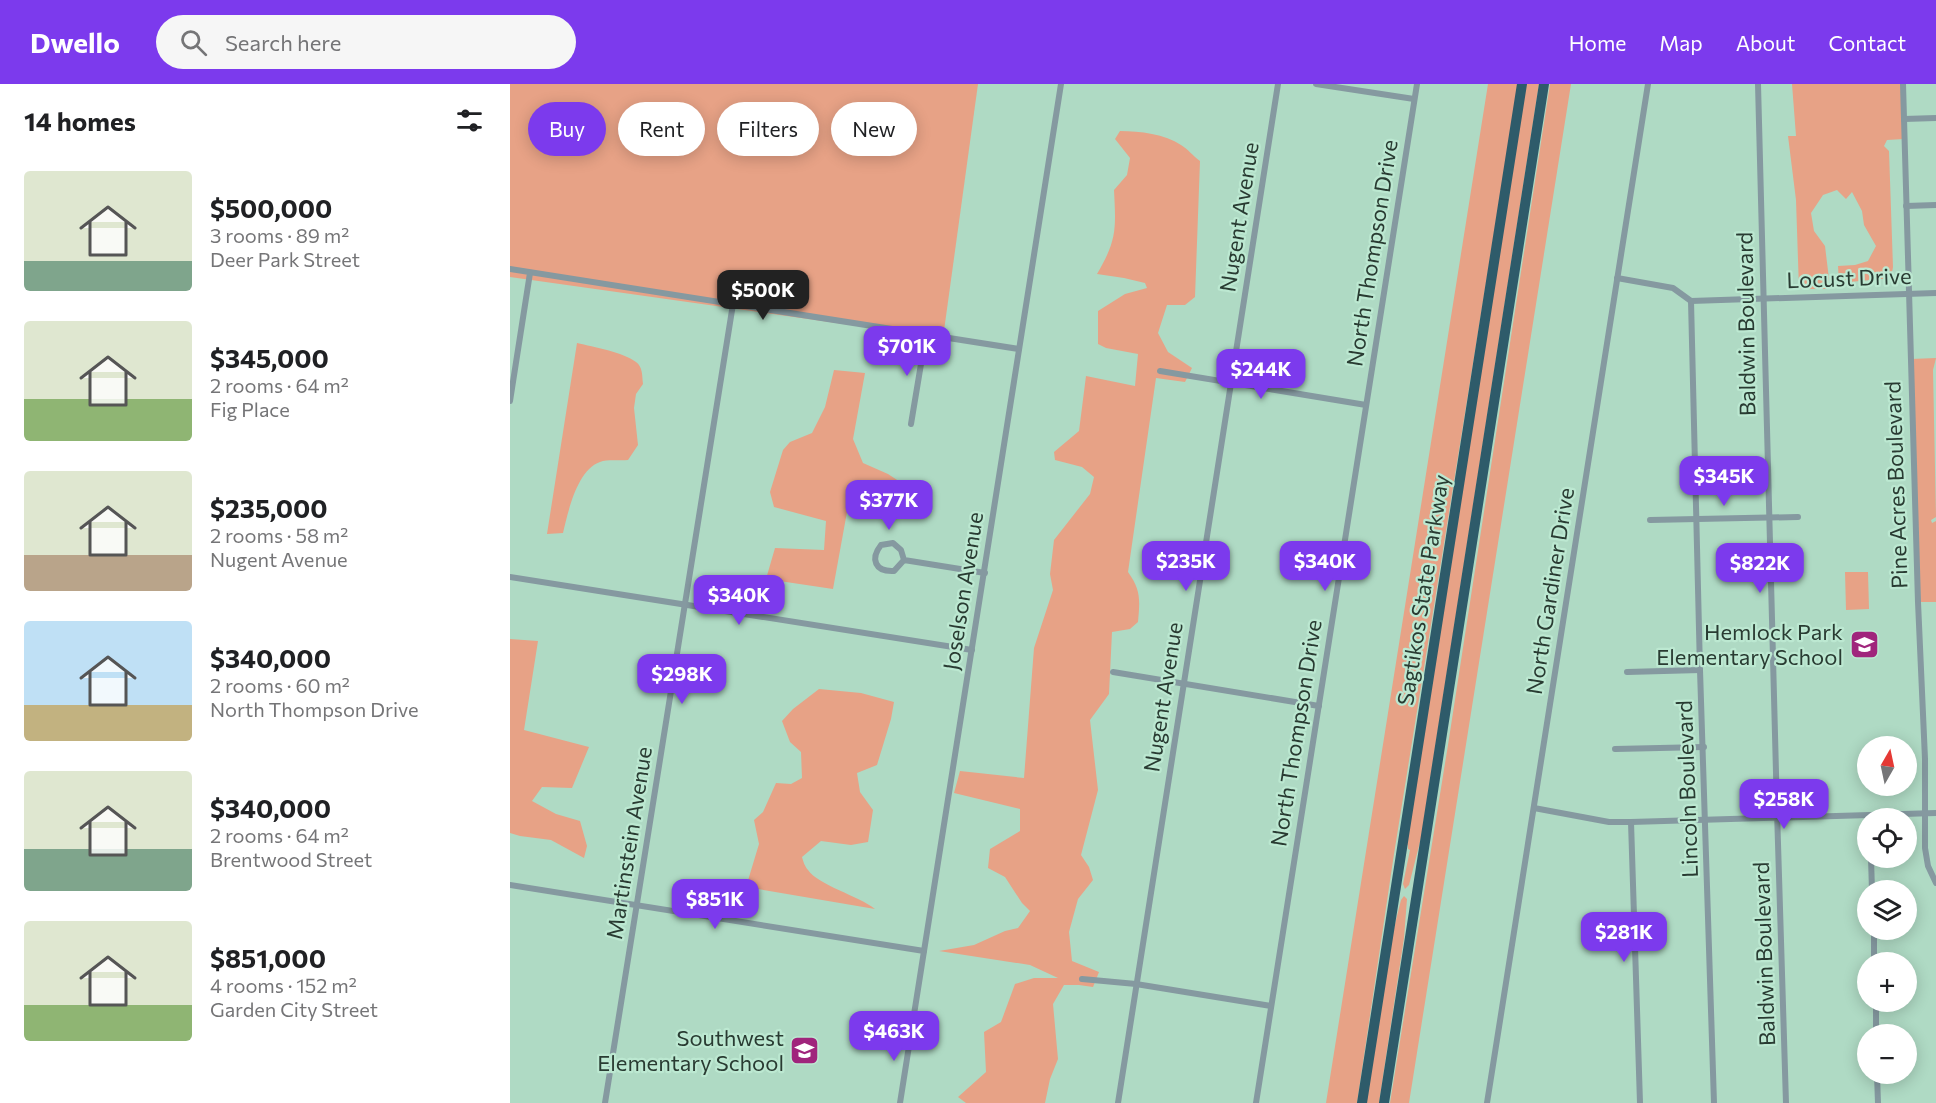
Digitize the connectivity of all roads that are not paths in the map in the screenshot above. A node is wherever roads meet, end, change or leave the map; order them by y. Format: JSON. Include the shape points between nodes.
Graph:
{"nodes":[{"id":1,"x":1061,"y":84,"type":"edge"},
{"id":2,"x":1278,"y":84,"type":"edge"},
{"id":3,"x":1316,"y":84,"type":"edge"},
{"id":4,"x":1417,"y":84,"type":"edge"},
{"id":5,"x":1522,"y":84,"type":"edge"},
{"id":6,"x":1544,"y":84,"type":"edge"},
{"id":7,"x":1648,"y":84,"type":"edge"},
{"id":8,"x":1758,"y":84,"type":"edge"},
{"id":9,"x":1903,"y":84,"type":"edge"},
{"id":10,"x":1414,"y":99,"type":"junction"},
{"id":11,"x":1936,"y":118,"type":"edge"},
{"id":12,"x":1904,"y":119,"type":"junction"},
{"id":13,"x":1936,"y":205,"type":"edge"},
{"id":14,"x":1906,"y":206,"type":"junction"},
{"id":15,"x":510,"y":269,"type":"edge"},
{"id":16,"x":530,"y":273,"type":"junction"},
{"id":17,"x":1617,"y":278,"type":"junction"},
{"id":18,"x":1936,"y":293,"type":"edge"},
{"id":19,"x":1909,"y":294,"type":"junction"},
{"id":20,"x":1764,"y":298,"type":"junction"},
{"id":21,"x":1691,"y":301,"type":"junction"},
{"id":22,"x":733,"y":304,"type":"junction"},
{"id":23,"x":926,"y":334,"type":"junction"},
{"id":24,"x":1019,"y":349,"type":"junction"},
{"id":25,"x":1160,"y":371,"type":"dead end"},
{"id":26,"x":1231,"y":383,"type":"junction"},
{"id":27,"x":510,"y":401,"type":"edge"},
{"id":28,"x":1366,"y":405,"type":"junction"},
{"id":29,"x":911,"y":424,"type":"dead end"},
{"id":30,"x":1798,"y":516,"type":"dead end"},
{"id":31,"x":1770,"y":518,"type":"junction"},
{"id":32,"x":1696,"y":519,"type":"junction"},
{"id":33,"x":1650,"y":520,"type":"dead end"},
{"id":34,"x":904,"y":560,"type":"junction"},
{"id":35,"x":985,"y":573,"type":"junction"},
{"id":36,"x":510,"y":577,"type":"edge"},
{"id":37,"x":686,"y":605,"type":"junction"},
{"id":38,"x":972,"y":651,"type":"junction"},
{"id":39,"x":1700,"y":670,"type":"junction"},
{"id":40,"x":1113,"y":672,"type":"dead end"},
{"id":41,"x":1627,"y":672,"type":"dead end"},
{"id":42,"x":1184,"y":684,"type":"junction"},
{"id":43,"x":1319,"y":705,"type":"junction"},
{"id":44,"x":1704,"y":747,"type":"junction"},
{"id":45,"x":1615,"y":749,"type":"dead end"},
{"id":46,"x":1534,"y":808,"type":"junction"},
{"id":47,"x":1936,"y":813,"type":"edge"},
{"id":48,"x":1917,"y":814,"type":"edge"},
{"id":49,"x":1925,"y":814,"type":"junction"},
{"id":50,"x":1857,"y":817,"type":"edge"},
{"id":51,"x":1777,"y":818,"type":"junction"},
{"id":52,"x":1706,"y":820,"type":"junction"},
{"id":53,"x":1631,"y":822,"type":"junction"},
{"id":54,"x":1936,"y":882,"type":"edge"},
{"id":55,"x":510,"y":885,"type":"edge"},
{"id":56,"x":637,"y":905,"type":"junction"},
{"id":57,"x":924,"y":951,"type":"junction"},
{"id":58,"x":1082,"y":979,"type":"dead end"},
{"id":59,"x":1136,"y":984,"type":"junction"},
{"id":60,"x":1271,"y":1006,"type":"junction"},
{"id":61,"x":1877,"y":1084,"type":"edge"},
{"id":62,"x":605,"y":1103,"type":"edge"},
{"id":63,"x":900,"y":1103,"type":"edge"},
{"id":64,"x":1118,"y":1103,"type":"edge"},
{"id":65,"x":1256,"y":1103,"type":"edge"},
{"id":66,"x":1362,"y":1103,"type":"edge"},
{"id":67,"x":1384,"y":1103,"type":"edge"},
{"id":68,"x":1487,"y":1103,"type":"edge"},
{"id":69,"x":1640,"y":1103,"type":"edge"},
{"id":70,"x":1714,"y":1103,"type":"edge"},
{"id":71,"x":1786,"y":1103,"type":"edge"},
{"id":72,"x":1878,"y":1103,"type":"edge"}],
"edges":[{"from":1,"to":24,"type":"street","name":"Joselson Avenue"},
{"from":2,"to":26,"type":"street","name":"Nugent Avenue"},
{"from":3,"to":10,"type":"street"},
{"from":4,"to":10,"type":"street","name":"North Thompson Drive"},
{"from":5,"to":66,"type":"highway","name":"Sagtikos State Parkway"},
{"from":6,"to":67,"type":"highway","name":"Sagtikos State Parkway"},
{"from":7,"to":17,"type":"street","name":"North Gardiner Drive"},
{"from":8,"to":20,"type":"street","name":"Baldwin Boulevard"},
{"from":9,"to":12,"type":"street","name":"Pine Acres Boulevard"},
{"from":10,"to":28,"type":"street","name":"North Thompson Drive"},
{"from":11,"to":12,"type":"street"},
{"from":12,"to":14,"type":"street","name":"Pine Acres Boulevard"},
{"from":13,"to":14,"type":"street"},
{"from":14,"to":19,"type":"street","name":"Pine Acres Boulevard"},
{"from":15,"to":16,"type":"street"},
{"from":16,"to":22,"type":"street"},
{"from":16,"to":27,"type":"street"},
{"from":17,"to":21,"type":"street","via":[[1673,288]]},
{"from":17,"to":46,"type":"street","name":"North Gardiner Drive"},
{"from":18,"to":19,"type":"street","name":"Locust Drive"},
{"from":19,"to":20,"type":"street","name":"Locust Drive"},
{"from":19,"to":49,"type":"street","name":"Pine Acres Boulevard"},
{"from":20,"to":21,"type":"street","name":"Locust Drive"},
{"from":20,"to":31,"type":"street","name":"Baldwin Boulevard"},
{"from":21,"to":32,"type":"street","name":"Lincoln Boulevard"},
{"from":22,"to":23,"type":"street"},
{"from":22,"to":37,"type":"street","name":"Martinstein Avenue"},
{"from":23,"to":24,"type":"street"},
{"from":23,"to":29,"type":"street"},
{"from":24,"to":35,"type":"street","name":"Joselson Avenue"},
{"from":25,"to":26,"type":"street"},
{"from":26,"to":28,"type":"street"},
{"from":26,"to":42,"type":"street","name":"Nugent Avenue"},
{"from":28,"to":43,"type":"street","name":"North Thompson Drive"},
{"from":30,"to":31,"type":"street"},
{"from":31,"to":32,"type":"street"},
{"from":31,"to":51,"type":"street","name":"Baldwin Boulevard"},
{"from":32,"to":33,"type":"street"},
{"from":32,"to":39,"type":"street","name":"Lincoln Boulevard"},
{"from":34,"to":34,"type":"street","via":[[893,543],[881,545],[874,561],[887,572],[894,571]]},
{"from":34,"to":35,"type":"street"},
{"from":35,"to":38,"type":"street","name":"Joselson Avenue"},
{"from":36,"to":37,"type":"street"},
{"from":37,"to":38,"type":"street"},
{"from":37,"to":56,"type":"street","name":"Martinstein Avenue"},
{"from":38,"to":57,"type":"street","name":"Joselson Avenue"},
{"from":39,"to":41,"type":"street"},
{"from":39,"to":44,"type":"street","name":"Lincoln Boulevard"},
{"from":40,"to":42,"type":"street"},
{"from":42,"to":43,"type":"street"},
{"from":42,"to":59,"type":"street","name":"Nugent Avenue"},
{"from":43,"to":60,"type":"street","name":"North Thompson Drive"},
{"from":44,"to":45,"type":"street"},
{"from":44,"to":52,"type":"street","name":"Lincoln Boulevard"},
{"from":46,"to":53,"type":"street","via":[[1609,822]]},
{"from":46,"to":68,"type":"street","name":"North Gardiner Drive"},
{"from":47,"to":49,"type":"street"},
{"from":48,"to":49,"type":"street"},
{"from":49,"to":54,"type":"street","name":"Pine Acres Boulevard","via":[[1925,848]]},
{"from":50,"to":51,"type":"street"},
{"from":51,"to":52,"type":"street"},
{"from":51,"to":71,"type":"street","name":"Baldwin Boulevard"},
{"from":52,"to":53,"type":"street"},
{"from":52,"to":70,"type":"street","name":"Lincoln Boulevard"},
{"from":53,"to":69,"type":"street"},
{"from":55,"to":56,"type":"street"},
{"from":56,"to":57,"type":"street"},
{"from":56,"to":62,"type":"street","name":"Martinstein Avenue"},
{"from":57,"to":63,"type":"street","name":"Joselson Avenue"},
{"from":58,"to":59,"type":"street"},
{"from":59,"to":60,"type":"street"},
{"from":59,"to":64,"type":"street","name":"Nugent Avenue"},
{"from":60,"to":65,"type":"street","name":"North Thompson Drive"},
{"from":61,"to":72,"type":"street"}]}
